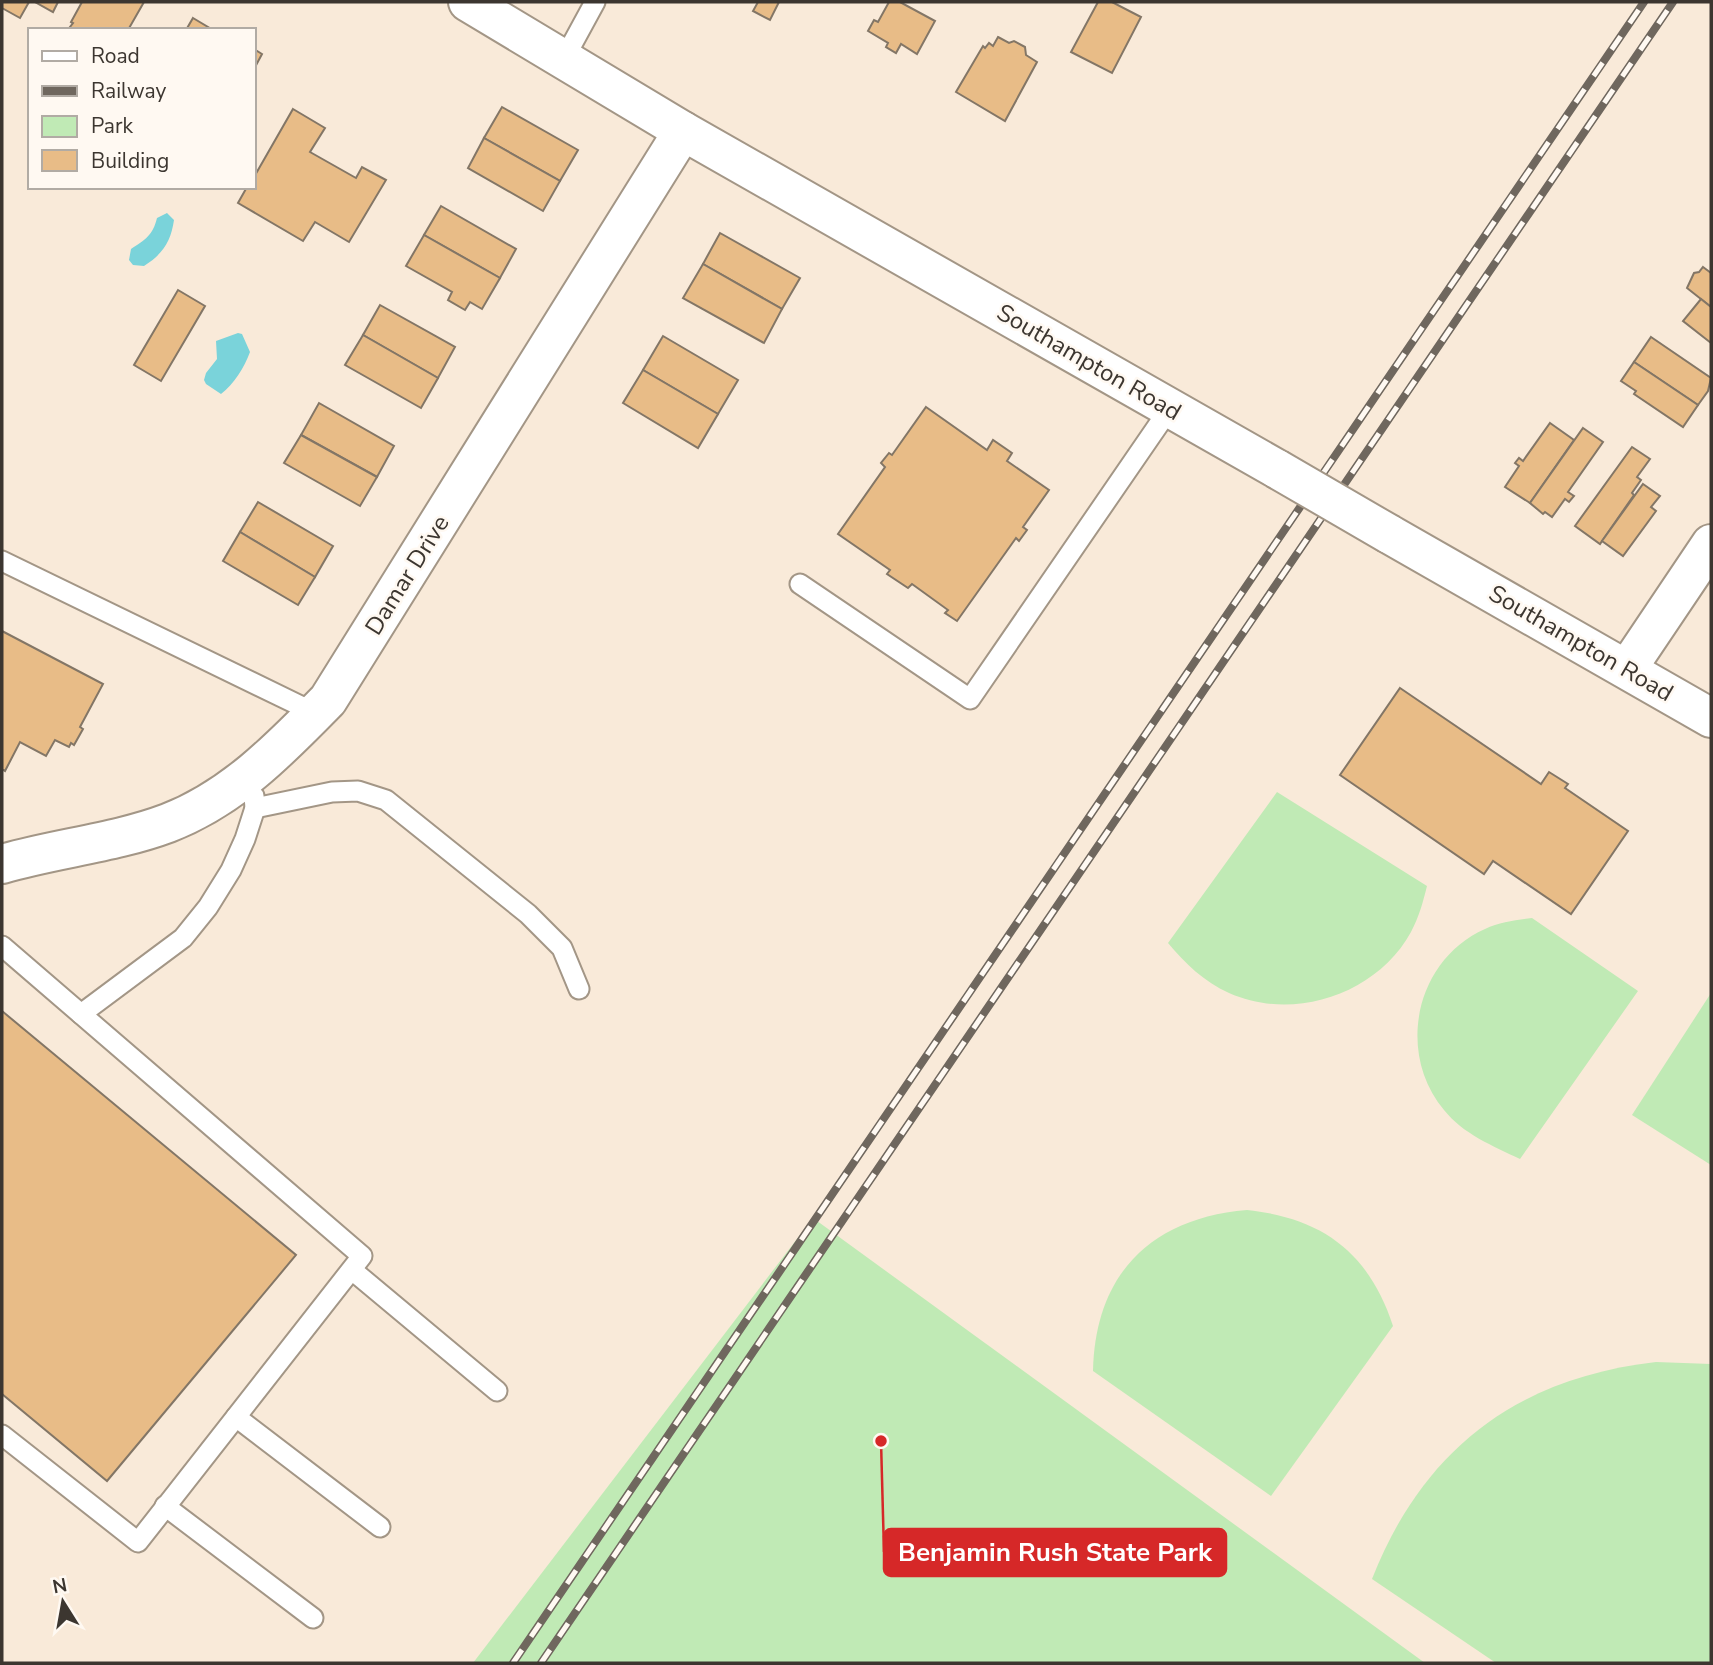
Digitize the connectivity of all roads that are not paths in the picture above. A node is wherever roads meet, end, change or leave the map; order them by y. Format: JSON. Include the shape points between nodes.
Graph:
{"nodes":[{"id":1,"x":468,"y":2,"type":"edge"},
{"id":2,"x":595,"y":2,"type":"edge"},
{"id":3,"x":564,"y":59,"type":"junction"},
{"id":4,"x":683,"y":131,"type":"junction"},
{"id":5,"x":1170,"y":408,"type":"junction"},
{"id":6,"x":1711,"y":544,"type":"edge"},
{"id":7,"x":2,"y":561,"type":"edge"},
{"id":8,"x":800,"y":584,"type":"dead end"},
{"id":9,"x":1627,"y":669,"type":"junction"},
{"id":10,"x":315,"y":713,"type":"junction"},
{"id":11,"x":1711,"y":718,"type":"edge"},
{"id":12,"x":254,"y":790,"type":"junction"},
{"id":13,"x":2,"y":864,"type":"edge"},
{"id":14,"x":2,"y":946,"type":"edge"},
{"id":15,"x":579,"y":989,"type":"dead end"},
{"id":16,"x":81,"y":1014,"type":"junction"},
{"id":17,"x":352,"y":1270,"type":"junction"},
{"id":18,"x":497,"y":1391,"type":"dead end"},
{"id":19,"x":236,"y":1417,"type":"junction"},
{"id":20,"x":2,"y":1435,"type":"edge"},
{"id":21,"x":165,"y":1506,"type":"junction"},
{"id":22,"x":380,"y":1527,"type":"dead end"},
{"id":23,"x":313,"y":1618,"type":"dead end"}],
"edges":[{"from":1,"to":3,"type":"street","name":"Southampton Road"},
{"from":2,"to":3,"type":"lane"},
{"from":3,"to":4,"type":"street","name":"Southampton Road"},
{"from":4,"to":5,"type":"street","name":"Southampton Road"},
{"from":4,"to":10,"type":"street","name":"Damar Drive","via":[[328,700]]},
{"from":5,"to":8,"type":"lane","via":[[970,699]]},
{"from":5,"to":9,"type":"street","name":"Southampton Road","bridge":true},
{"from":6,"to":9,"type":"street"},
{"from":7,"to":10,"type":"lane"},
{"from":9,"to":11,"type":"street","name":"Southampton Road"},
{"from":10,"to":12,"type":"street","name":"Damar Drive","via":[[277,753]]},
{"from":12,"to":13,"type":"street","name":"Damar Drive","via":[[226,793],[169,822]]},
{"from":12,"to":15,"type":"lane","via":[[358,791],[386,800],[528,914],[562,948]]},
{"from":12,"to":16,"type":"lane","via":[[231,870],[208,907],[183,938]]},
{"from":14,"to":16,"type":"lane"},
{"from":16,"to":17,"type":"lane","via":[[362,1256]]},
{"from":17,"to":18,"type":"lane"},
{"from":17,"to":19,"type":"lane"},
{"from":19,"to":21,"type":"lane"},
{"from":19,"to":22,"type":"lane"},
{"from":20,"to":21,"type":"lane","via":[[138,1542]]},
{"from":21,"to":23,"type":"lane"}]}
